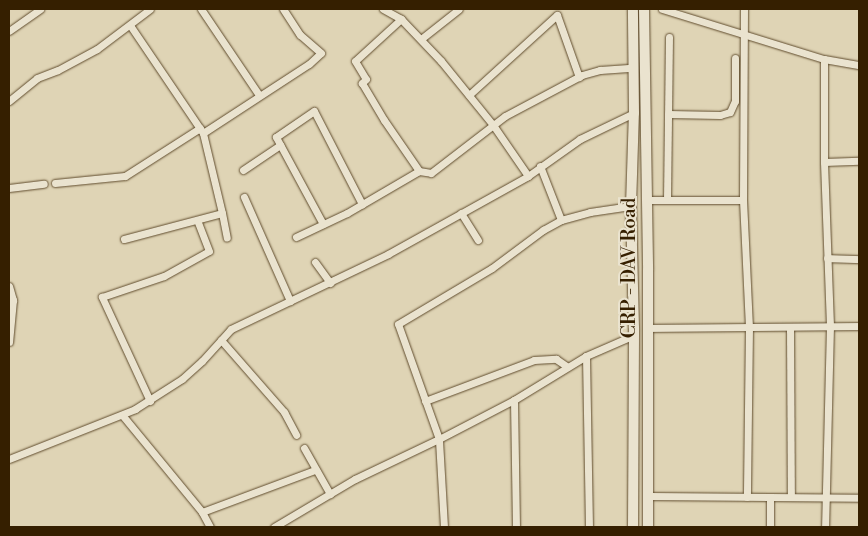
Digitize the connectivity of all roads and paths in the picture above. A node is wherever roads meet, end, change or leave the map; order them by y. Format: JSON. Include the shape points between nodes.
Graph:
{"nodes":[{"id":1,"x":40,"y":9,"type":"edge"},
{"id":2,"x":149,"y":9,"type":"edge"},
{"id":3,"x":200,"y":9,"type":"edge"},
{"id":4,"x":284,"y":9,"type":"edge"},
{"id":5,"x":383,"y":9,"type":"edge"},
{"id":6,"x":400,"y":9,"type":"edge"},
{"id":7,"x":459,"y":9,"type":"edge"},
{"id":8,"x":633,"y":9,"type":"edge"},
{"id":9,"x":644,"y":9,"type":"edge"},
{"id":10,"x":662,"y":9,"type":"edge"},
{"id":11,"x":744,"y":9,"type":"edge"},
{"id":12,"x":398,"y":18,"type":"junction"},
{"id":13,"x":130,"y":25,"type":"junction"},
{"id":14,"x":9,"y":31,"type":"edge"},
{"id":15,"x":744,"y":33,"type":"junction"},
{"id":16,"x":669,"y":37,"type":"dead end"},
{"id":17,"x":420,"y":39,"type":"junction"},
{"id":18,"x":735,"y":58,"type":"dead end"},
{"id":19,"x":824,"y":59,"type":"junction"},
{"id":20,"x":859,"y":65,"type":"edge"},
{"id":21,"x":632,"y":68,"type":"junction"},
{"id":22,"x":579,"y":77,"type":"junction"},
{"id":23,"x":259,"y":95,"type":"junction"},
{"id":24,"x":469,"y":95,"type":"junction"},
{"id":25,"x":9,"y":101,"type":"edge"},
{"id":26,"x":634,"y":113,"type":"junction"},
{"id":27,"x":668,"y":114,"type":"junction"},
{"id":28,"x":493,"y":125,"type":"junction"},
{"id":29,"x":202,"y":131,"type":"junction"},
{"id":30,"x":280,"y":144,"type":"junction"},
{"id":31,"x":859,"y":161,"type":"edge"},
{"id":32,"x":824,"y":162,"type":"junction"},
{"id":33,"x":540,"y":166,"type":"junction"},
{"id":34,"x":243,"y":170,"type":"dead end"},
{"id":35,"x":420,"y":171,"type":"junction"},
{"id":36,"x":528,"y":176,"type":"junction"},
{"id":37,"x":56,"y":183,"type":"dead end"},
{"id":38,"x":44,"y":184,"type":"dead end"},
{"id":39,"x":9,"y":188,"type":"edge"},
{"id":40,"x":244,"y":197,"type":"dead end"},
{"id":41,"x":648,"y":200,"type":"junction"},
{"id":42,"x":667,"y":200,"type":"junction"},
{"id":43,"x":744,"y":200,"type":"junction"},
{"id":44,"x":362,"y":204,"type":"junction"},
{"id":45,"x":631,"y":206,"type":"junction"},
{"id":46,"x":222,"y":213,"type":"junction"},
{"id":47,"x":461,"y":213,"type":"junction"},
{"id":48,"x":197,"y":220,"type":"junction"},
{"id":49,"x":561,"y":220,"type":"junction"},
{"id":50,"x":323,"y":224,"type":"junction"},
{"id":51,"x":296,"y":237,"type":"dead end"},
{"id":52,"x":228,"y":238,"type":"dead end"},
{"id":53,"x":124,"y":239,"type":"dead end"},
{"id":54,"x":478,"y":240,"type":"dead end"},
{"id":55,"x":632,"y":257,"type":"junction"},
{"id":56,"x":648,"y":257,"type":"junction"},
{"id":57,"x":827,"y":258,"type":"junction"},
{"id":58,"x":859,"y":259,"type":"edge"},
{"id":59,"x":315,"y":262,"type":"dead end"},
{"id":60,"x":330,"y":283,"type":"junction"},
{"id":61,"x":9,"y":286,"type":"edge"},
{"id":62,"x":290,"y":302,"type":"junction"},
{"id":63,"x":830,"y":326,"type":"junction"},
{"id":64,"x":859,"y":326,"type":"edge"},
{"id":65,"x":749,"y":327,"type":"junction"},
{"id":66,"x":790,"y":327,"type":"junction"},
{"id":67,"x":647,"y":328,"type":"junction"},
{"id":68,"x":634,"y":335,"type":"junction"},
{"id":69,"x":220,"y":340,"type":"junction"},
{"id":70,"x":9,"y":342,"type":"edge"},
{"id":71,"x":586,"y":356,"type":"junction"},
{"id":72,"x":568,"y":367,"type":"junction"},
{"id":73,"x":514,"y":400,"type":"junction"},
{"id":74,"x":150,"y":401,"type":"junction"},
{"id":75,"x":425,"y":401,"type":"junction"},
{"id":76,"x":123,"y":416,"type":"junction"},
{"id":77,"x":296,"y":435,"type":"dead end"},
{"id":78,"x":439,"y":439,"type":"junction"},
{"id":79,"x":304,"y":448,"type":"dead end"},
{"id":80,"x":9,"y":459,"type":"edge"},
{"id":81,"x":315,"y":470,"type":"junction"},
{"id":82,"x":330,"y":494,"type":"junction"},
{"id":83,"x":649,"y":496,"type":"junction"},
{"id":84,"x":746,"y":497,"type":"junction"},
{"id":85,"x":770,"y":497,"type":"junction"},
{"id":86,"x":791,"y":497,"type":"junction"},
{"id":87,"x":826,"y":498,"type":"junction"},
{"id":88,"x":859,"y":498,"type":"edge"},
{"id":89,"x":202,"y":512,"type":"junction"},
{"id":90,"x":210,"y":527,"type":"edge"},
{"id":91,"x":274,"y":527,"type":"edge"},
{"id":92,"x":444,"y":527,"type":"edge"},
{"id":93,"x":516,"y":527,"type":"edge"},
{"id":94,"x":590,"y":527,"type":"edge"},
{"id":95,"x":633,"y":527,"type":"edge"},
{"id":96,"x":648,"y":527,"type":"edge"},
{"id":97,"x":770,"y":527,"type":"edge"},
{"id":98,"x":826,"y":527,"type":"edge"}],
"edges":[{"from":1,"to":14,"type":"street"},
{"from":2,"to":13,"type":"street"},
{"from":3,"to":23,"type":"street"},
{"from":4,"to":23,"type":"street","via":[[300,35],[322,53]]},
{"from":5,"to":12,"type":"street"},
{"from":6,"to":12,"type":"street"},
{"from":7,"to":17,"type":"street"},
{"from":8,"to":21,"type":"street","name":"CRP - DAV Road"},
{"from":9,"to":41,"type":"street","name":"CRP - DAV Road"},
{"from":10,"to":15,"type":"street"},
{"from":11,"to":15,"type":"street"},
{"from":12,"to":17,"type":"street"},
{"from":12,"to":35,"type":"street","via":[[354,61],[366,79],[362,83],[384,120]]},
{"from":13,"to":25,"type":"street","via":[[98,49],[37,78]]},
{"from":13,"to":29,"type":"street"},
{"from":15,"to":19,"type":"street"},
{"from":15,"to":43,"type":"street"},
{"from":16,"to":27,"type":"street"},
{"from":17,"to":24,"type":"street"},
{"from":18,"to":27,"type":"street","via":[[735,101],[730,112],[720,115]]},
{"from":19,"to":20,"type":"street"},
{"from":19,"to":32,"type":"street"},
{"from":21,"to":22,"type":"street","via":[[600,70]]},
{"from":21,"to":26,"type":"street","name":"CRP - DAV Road"},
{"from":22,"to":24,"type":"street","via":[[557,15]]},
{"from":22,"to":28,"type":"street"},
{"from":23,"to":29,"type":"street"},
{"from":24,"to":28,"type":"street"},
{"from":26,"to":33,"type":"street","via":[[580,139]]},
{"from":26,"to":45,"type":"street","name":"CRP - DAV Road"},
{"from":27,"to":42,"type":"street"},
{"from":28,"to":35,"type":"street","via":[[431,173]]},
{"from":28,"to":36,"type":"street"},
{"from":29,"to":37,"type":"street","via":[[125,176]]},
{"from":29,"to":46,"type":"street"},
{"from":30,"to":34,"type":"street"},
{"from":30,"to":44,"type":"street","via":[[276,137],[314,111]]},
{"from":30,"to":50,"type":"street"},
{"from":31,"to":32,"type":"street"},
{"from":32,"to":57,"type":"street"},
{"from":33,"to":36,"type":"street"},
{"from":33,"to":49,"type":"street"},
{"from":35,"to":44,"type":"street"},
{"from":36,"to":47,"type":"street"},
{"from":38,"to":39,"type":"street"},
{"from":40,"to":62,"type":"street"},
{"from":41,"to":42,"type":"street"},
{"from":41,"to":56,"type":"street","name":"CRP - DAV Road"},
{"from":42,"to":43,"type":"street"},
{"from":43,"to":65,"type":"street"},
{"from":44,"to":50,"type":"street"},
{"from":45,"to":49,"type":"street"},
{"from":45,"to":55,"type":"street","name":"CRP - DAV Road"},
{"from":46,"to":48,"type":"street"},
{"from":46,"to":52,"type":"street"},
{"from":47,"to":54,"type":"street"},
{"from":47,"to":60,"type":"street"},
{"from":48,"to":53,"type":"street"},
{"from":48,"to":74,"type":"street","via":[[209,251],[164,276],[102,297]]},
{"from":49,"to":75,"type":"street","via":[[492,268],[398,324]]},
{"from":50,"to":51,"type":"street"},
{"from":55,"to":56,"type":"street"},
{"from":55,"to":68,"type":"street","name":"CRP - DAV Road"},
{"from":56,"to":67,"type":"street","name":"CRP - DAV Road"},
{"from":57,"to":58,"type":"street"},
{"from":57,"to":63,"type":"street"},
{"from":59,"to":60,"type":"street"},
{"from":60,"to":62,"type":"street"},
{"from":61,"to":70,"type":"street","via":[[13,300]]},
{"from":62,"to":69,"type":"street","via":[[232,329]]},
{"from":63,"to":64,"type":"street"},
{"from":63,"to":66,"type":"street"},
{"from":63,"to":87,"type":"street"},
{"from":65,"to":66,"type":"street"},
{"from":65,"to":67,"type":"street"},
{"from":65,"to":84,"type":"street"},
{"from":66,"to":86,"type":"street"},
{"from":67,"to":83,"type":"street","name":"CRP - DAV Road"},
{"from":68,"to":71,"type":"street"},
{"from":68,"to":95,"type":"street","name":"CRP - DAV Road"},
{"from":69,"to":74,"type":"street","via":[[182,379]]},
{"from":69,"to":77,"type":"street","via":[[284,412]]},
{"from":71,"to":72,"type":"street"},
{"from":71,"to":94,"type":"street"},
{"from":72,"to":73,"type":"street"},
{"from":72,"to":75,"type":"street","via":[[556,359],[534,360]]},
{"from":73,"to":78,"type":"street"},
{"from":73,"to":93,"type":"street"},
{"from":74,"to":76,"type":"street"},
{"from":75,"to":78,"type":"street"},
{"from":76,"to":80,"type":"street"},
{"from":76,"to":89,"type":"street"},
{"from":78,"to":82,"type":"street"},
{"from":78,"to":92,"type":"street"},
{"from":79,"to":81,"type":"street"},
{"from":81,"to":82,"type":"street"},
{"from":81,"to":89,"type":"street"},
{"from":82,"to":91,"type":"street"},
{"from":83,"to":84,"type":"street"},
{"from":83,"to":96,"type":"street","name":"CRP - DAV Road"},
{"from":84,"to":85,"type":"street"},
{"from":85,"to":86,"type":"street"},
{"from":85,"to":97,"type":"street"},
{"from":86,"to":87,"type":"street"},
{"from":87,"to":88,"type":"street"},
{"from":87,"to":98,"type":"street"},
{"from":89,"to":90,"type":"street"}]}
